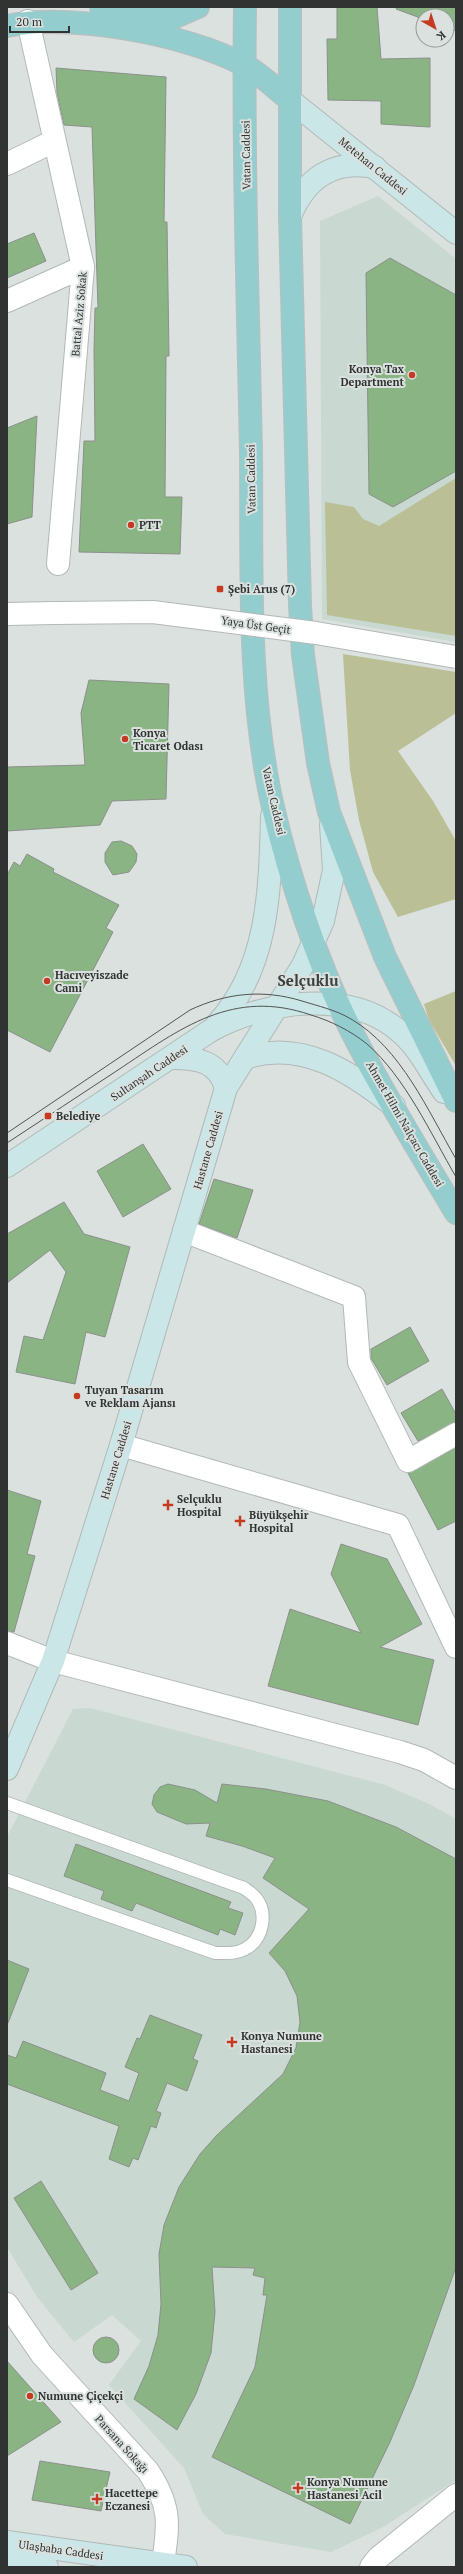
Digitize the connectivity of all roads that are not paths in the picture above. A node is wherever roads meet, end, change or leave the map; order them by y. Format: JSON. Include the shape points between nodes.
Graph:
{"nodes":[{"id":1,"x":101,"y":7,"type":"edge"},
{"id":2,"x":198,"y":7,"type":"edge"},
{"id":3,"x":245,"y":7,"type":"edge"},
{"id":4,"x":290,"y":7,"type":"edge"},
{"id":5,"x":28,"y":21,"type":"junction"},
{"id":6,"x":7,"y":26,"type":"edge"},
{"id":7,"x":244,"y":65,"type":"junction"},
{"id":8,"x":290,"y":100,"type":"junction"},
{"id":9,"x":54,"y":141,"type":"junction"},
{"id":10,"x":7,"y":164,"type":"edge"},
{"id":11,"x":375,"y":167,"type":"junction"},
{"id":12,"x":290,"y":216,"type":"junction"},
{"id":13,"x":456,"y":233,"type":"edge"},
{"id":14,"x":82,"y":267,"type":"junction"},
{"id":15,"x":7,"y":301,"type":"edge"},
{"id":16,"x":58,"y":564,"type":"dead end"},
{"id":17,"x":7,"y":614,"type":"edge"},
{"id":18,"x":456,"y":657,"type":"edge"},
{"id":19,"x":272,"y":804,"type":"junction"},
{"id":20,"x":329,"y":812,"type":"junction"},
{"id":21,"x":315,"y":942,"type":"junction"},
{"id":22,"x":277,"y":1005,"type":"junction"},
{"id":23,"x":340,"y":1006,"type":"junction"},
{"id":24,"x":210,"y":1031,"type":"junction"},
{"id":25,"x":172,"y":1058,"type":"junction"},
{"id":26,"x":245,"y":1058,"type":"junction"},
{"id":27,"x":226,"y":1088,"type":"junction"},
{"id":28,"x":456,"y":1101,"type":"edge"},
{"id":29,"x":394,"y":1107,"type":"junction"},
{"id":30,"x":456,"y":1111,"type":"edge"},
{"id":31,"x":7,"y":1166,"type":"edge"},
{"id":32,"x":456,"y":1213,"type":"edge"},
{"id":33,"x":184,"y":1231,"type":"junction"},
{"id":34,"x":456,"y":1434,"type":"edge"},
{"id":35,"x":120,"y":1445,"type":"junction"},
{"id":36,"x":7,"y":1642,"type":"edge"},
{"id":37,"x":456,"y":1646,"type":"edge"},
{"id":38,"x":53,"y":1661,"type":"junction"},
{"id":39,"x":7,"y":1769,"type":"edge"},
{"id":40,"x":456,"y":1778,"type":"edge"},
{"id":41,"x":7,"y":1803,"type":"edge"},
{"id":42,"x":7,"y":1880,"type":"edge"},
{"id":43,"x":10,"y":2318,"type":"edge"},
{"id":44,"x":456,"y":2495,"type":"edge"},
{"id":45,"x":7,"y":2542,"type":"edge"},
{"id":46,"x":7,"y":2561,"type":"edge"},
{"id":47,"x":162,"y":2563,"type":"junction"},
{"id":48,"x":47,"y":2567,"type":"edge"},
{"id":49,"x":186,"y":2567,"type":"edge"},
{"id":50,"x":371,"y":2567,"type":"edge"}],
"edges":[{"from":1,"to":2,"type":"main road","via":[[175,17]]},
{"from":3,"to":7,"type":"main road","name":"Vatan Caddesi"},
{"from":4,"to":8,"type":"main road"},
{"from":5,"to":6,"type":"main road"},
{"from":5,"to":7,"type":"main road","via":[[98,24],[201,48]]},
{"from":5,"to":9,"type":"street","name":"Battal Aziz Sokak"},
{"from":7,"to":8,"type":"main road"},
{"from":7,"to":19,"type":"main road","name":"Vatan Caddesi","via":[[253,618],[261,739]]},
{"from":8,"to":11,"type":"street","name":"Metehan Caddesi"},
{"from":8,"to":12,"type":"main road"},
{"from":9,"to":10,"type":"street"},
{"from":9,"to":14,"type":"street","name":"Battal Aziz Sokak"},
{"from":11,"to":12,"type":"street","via":[[348,164],[319,177],[305,188]]},
{"from":11,"to":13,"type":"street","name":"Metehan Caddesi"},
{"from":12,"to":20,"type":"main road","via":[[303,655],[318,763]]},
{"from":14,"to":15,"type":"street"},
{"from":14,"to":16,"type":"street","name":"Battal Aziz Sokak"},
{"from":17,"to":18,"type":"street","name":"Yaya Üst Geçit","bridge":true,"via":[[153,612],[316,633]]},
{"from":19,"to":21,"type":"main road","name":"Vatan Caddesi","via":[[301,904]]},
{"from":19,"to":24,"type":"street","via":[[270,880],[254,963],[246,985],[231,1008]]},
{"from":20,"to":21,"type":"street","name":"Hastane Caddesi","via":[[334,870],[330,897]]},
{"from":20,"to":28,"type":"main road","via":[[385,957]]},
{"from":21,"to":22,"type":"street","name":"Hastane Caddesi"},
{"from":21,"to":23,"type":"main road","name":"Vatan Caddesi"},
{"from":22,"to":23,"type":"street"},
{"from":22,"to":24,"type":"street","via":[[233,1018]]},
{"from":22,"to":26,"type":"street","name":"Hastane Caddesi"},
{"from":23,"to":29,"type":"main road","name":"Ahmet Hilmi Nalçacı Caddesi"},
{"from":23,"to":30,"type":"street","via":[[374,1014],[401,1032]]},
{"from":24,"to":25,"type":"street","name":"Sultanşah Caddesi"},
{"from":25,"to":27,"type":"street","via":[[200,1059],[209,1063],[223,1078]]},
{"from":25,"to":31,"type":"street","name":"Sultanşah Caddesi"},
{"from":26,"to":27,"type":"street","name":"Hastane Caddesi"},
{"from":26,"to":29,"type":"street","via":[[262,1052],[300,1054],[336,1068],[362,1083]]},
{"from":27,"to":33,"type":"street","name":"Hastane Caddesi"},
{"from":29,"to":32,"type":"main road","name":"Ahmet Hilmi Nalçacı Caddesi"},
{"from":33,"to":34,"type":"street","via":[[354,1297],[359,1362],[408,1461]]},
{"from":33,"to":35,"type":"street","name":"Hastane Caddesi"},
{"from":35,"to":37,"type":"street","via":[[398,1524]]},
{"from":35,"to":38,"type":"street","name":"Hastane Caddesi"},
{"from":36,"to":38,"type":"street"},
{"from":38,"to":39,"type":"street","name":"Hastane Caddesi"},
{"from":38,"to":40,"type":"street","via":[[400,1752],[424,1760]]},
{"from":41,"to":42,"type":"lane","via":[[244,1888],[256,1898],[262,1910],[263,1923],[258,1938],[246,1949],[231,1954],[215,1953]]},
{"from":43,"to":47,"type":"street","name":"Parsana Sokağı","via":[[148,2471],[160,2490],[167,2510],[167,2535]]},
{"from":44,"to":50,"type":"street","via":[[378,2558]]},
{"from":45,"to":47,"type":"street","name":"Ulaşbaba Caddesi"},
{"from":46,"to":48,"type":"street","name":"Ulaşbaba Caddesi"},
{"from":47,"to":49,"type":"street","name":"Ulaşbaba Caddesi"}]}
